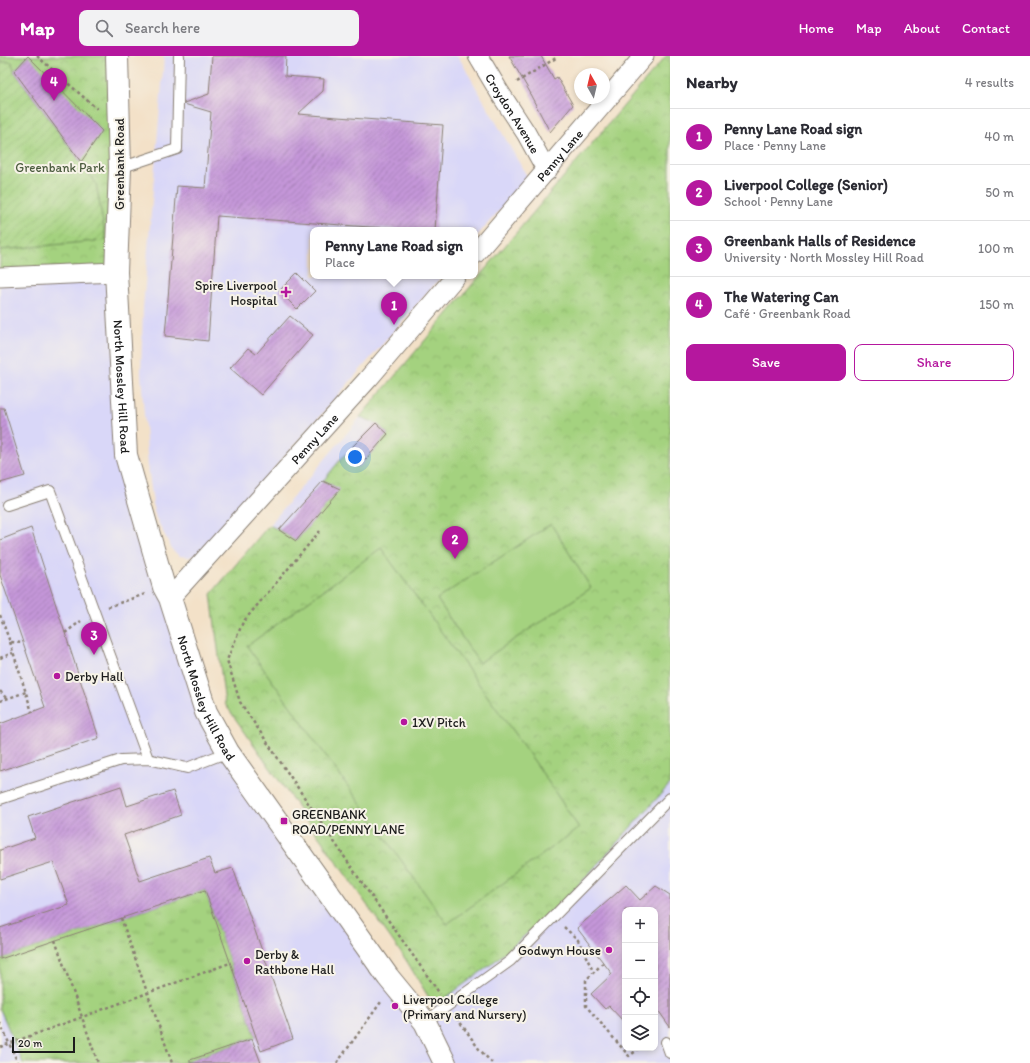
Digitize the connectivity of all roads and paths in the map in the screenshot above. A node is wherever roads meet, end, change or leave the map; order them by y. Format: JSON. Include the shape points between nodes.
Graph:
{"nodes":[{"id":1,"x":37,"y":56,"type":"edge"},
{"id":2,"x":117,"y":56,"type":"edge"},
{"id":3,"x":179,"y":56,"type":"edge"},
{"id":4,"x":478,"y":56,"type":"edge"},
{"id":5,"x":557,"y":56,"type":"edge"},
{"id":6,"x":644,"y":56,"type":"edge"},
{"id":7,"x":500,"y":93,"type":"junction"},
{"id":8,"x":119,"y":130,"type":"junction"},
{"id":9,"x":120,"y":168,"type":"junction"},
{"id":10,"x":547,"y":171,"type":"junction"},
{"id":11,"x":478,"y":251,"type":"edge"},
{"id":12,"x":116,"y":272,"type":"junction"},
{"id":13,"x":0,"y":277,"type":"edge"},
{"id":14,"x":453,"y":279,"type":"edge"},
{"id":15,"x":7,"y":505,"type":"dead end"},
{"id":16,"x":320,"y":531,"type":"dead end"},
{"id":17,"x":167,"y":593,"type":"junction"},
{"id":18,"x":94,"y":612,"type":"junction"},
{"id":19,"x":0,"y":614,"type":"edge"},
{"id":20,"x":65,"y":633,"type":"dead end"},
{"id":21,"x":10,"y":642,"type":"junction"},
{"id":22,"x":23,"y":643,"type":"dead end"},
{"id":23,"x":13,"y":653,"type":"junction"},
{"id":24,"x":0,"y":658,"type":"edge"},
{"id":25,"x":0,"y":691,"type":"edge"},
{"id":26,"x":26,"y":692,"type":"junction"},
{"id":27,"x":7,"y":699,"type":"junction"},
{"id":28,"x":0,"y":701,"type":"edge"},
{"id":29,"x":32,"y":712,"type":"dead end"},
{"id":30,"x":228,"y":752,"type":"junction"},
{"id":31,"x":148,"y":759,"type":"junction"},
{"id":32,"x":670,"y":798,"type":"edge"},
{"id":33,"x":0,"y":799,"type":"edge"},
{"id":34,"x":554,"y":917,"type":"junction"},
{"id":35,"x":121,"y":918,"type":"dead end"},
{"id":36,"x":55,"y":940,"type":"dead end"},
{"id":37,"x":230,"y":963,"type":"dead end"},
{"id":38,"x":603,"y":963,"type":"dead end"},
{"id":39,"x":594,"y":973,"type":"junction"},
{"id":40,"x":388,"y":977,"type":"junction"},
{"id":41,"x":148,"y":993,"type":"junction"},
{"id":42,"x":444,"y":999,"type":"dead end"},
{"id":43,"x":82,"y":1017,"type":"junction"},
{"id":44,"x":457,"y":1017,"type":"dead end"},
{"id":45,"x":425,"y":1022,"type":"junction"},
{"id":46,"x":0,"y":1023,"type":"edge"},
{"id":47,"x":666,"y":1042,"type":"dead end"},
{"id":48,"x":9,"y":1043,"type":"junction"},
{"id":49,"x":0,"y":1047,"type":"edge"},
{"id":50,"x":622,"y":1048,"type":"edge"},
{"id":51,"x":625,"y":1051,"type":"edge"},
{"id":52,"x":636,"y":1051,"type":"edge"},
{"id":53,"x":670,"y":1053,"type":"edge"},
{"id":54,"x":18,"y":1063,"type":"edge"},
{"id":55,"x":98,"y":1063,"type":"edge"},
{"id":56,"x":172,"y":1063,"type":"edge"},
{"id":57,"x":337,"y":1063,"type":"edge"},
{"id":58,"x":445,"y":1063,"type":"edge"},
{"id":59,"x":492,"y":1063,"type":"edge"}],
"edges":[{"from":1,"to":8,"type":"path"},
{"from":2,"to":8,"type":"street","name":"Greenbank Road"},
{"from":3,"to":9,"type":"lane","via":[[177,150]]},
{"from":4,"to":7,"type":"street","name":"Croydon Avenue"},
{"from":5,"to":7,"type":"path"},
{"from":6,"to":10,"type":"street","name":"Penny Lane"},
{"from":7,"to":10,"type":"street","name":"Croydon Avenue"},
{"from":8,"to":9,"type":"street","name":"Greenbank Road"},
{"from":9,"to":12,"type":"street","name":"Greenbank Road"},
{"from":10,"to":11,"type":"street","name":"Penny Lane"},
{"from":12,"to":13,"type":"street"},
{"from":12,"to":17,"type":"street","name":"North Mossley Hill Road","via":[[126,454]]},
{"from":14,"to":17,"type":"street","name":"Penny Lane","via":[[368,379]]},
{"from":15,"to":18,"type":"lane","via":[[50,491]]},
{"from":16,"to":42,"type":"path","via":[[243,622],[227,660],[240,702]]},
{"from":17,"to":18,"type":"path"},
{"from":17,"to":30,"type":"street","name":"North Mossley Hill Road","via":[[206,712]]},
{"from":18,"to":20,"type":"path"},
{"from":18,"to":31,"type":"lane"},
{"from":19,"to":21,"type":"path"},
{"from":21,"to":22,"type":"path"},
{"from":21,"to":23,"type":"path"},
{"from":23,"to":24,"type":"path"},
{"from":23,"to":26,"type":"path"},
{"from":25,"to":27,"type":"path"},
{"from":26,"to":27,"type":"path"},
{"from":26,"to":29,"type":"path"},
{"from":27,"to":28,"type":"path"},
{"from":30,"to":31,"type":"lane","via":[[187,768]]},
{"from":30,"to":40,"type":"street","name":"North Mossley Hill Road"},
{"from":31,"to":33,"type":"lane","via":[[121,760]]},
{"from":32,"to":34,"type":"lane"},
{"from":34,"to":39,"type":"path","via":[[578,940]]},
{"from":34,"to":45,"type":"lane","via":[[510,961]]},
{"from":35,"to":41,"type":"path"},
{"from":36,"to":43,"type":"path"},
{"from":37,"to":41,"type":"path"},
{"from":38,"to":39,"type":"path"},
{"from":39,"to":50,"type":"path","via":[[586,980],[586,1006]]},
{"from":40,"to":45,"type":"street","name":"North Mossley Hill Road"},
{"from":40,"to":57,"type":"path","via":[[390,990]]},
{"from":41,"to":43,"type":"path"},
{"from":41,"to":56,"type":"path"},
{"from":43,"to":48,"type":"path"},
{"from":43,"to":55,"type":"path"},
{"from":44,"to":59,"type":"path","via":[[478,1049]]},
{"from":45,"to":58,"type":"street","name":"North Mossley Hill Road"},
{"from":46,"to":48,"type":"path"},
{"from":47,"to":53,"type":"lane"},
{"from":48,"to":49,"type":"path"},
{"from":48,"to":54,"type":"path"},
{"from":51,"to":52,"type":"path","via":[[629,1056]]}]}
